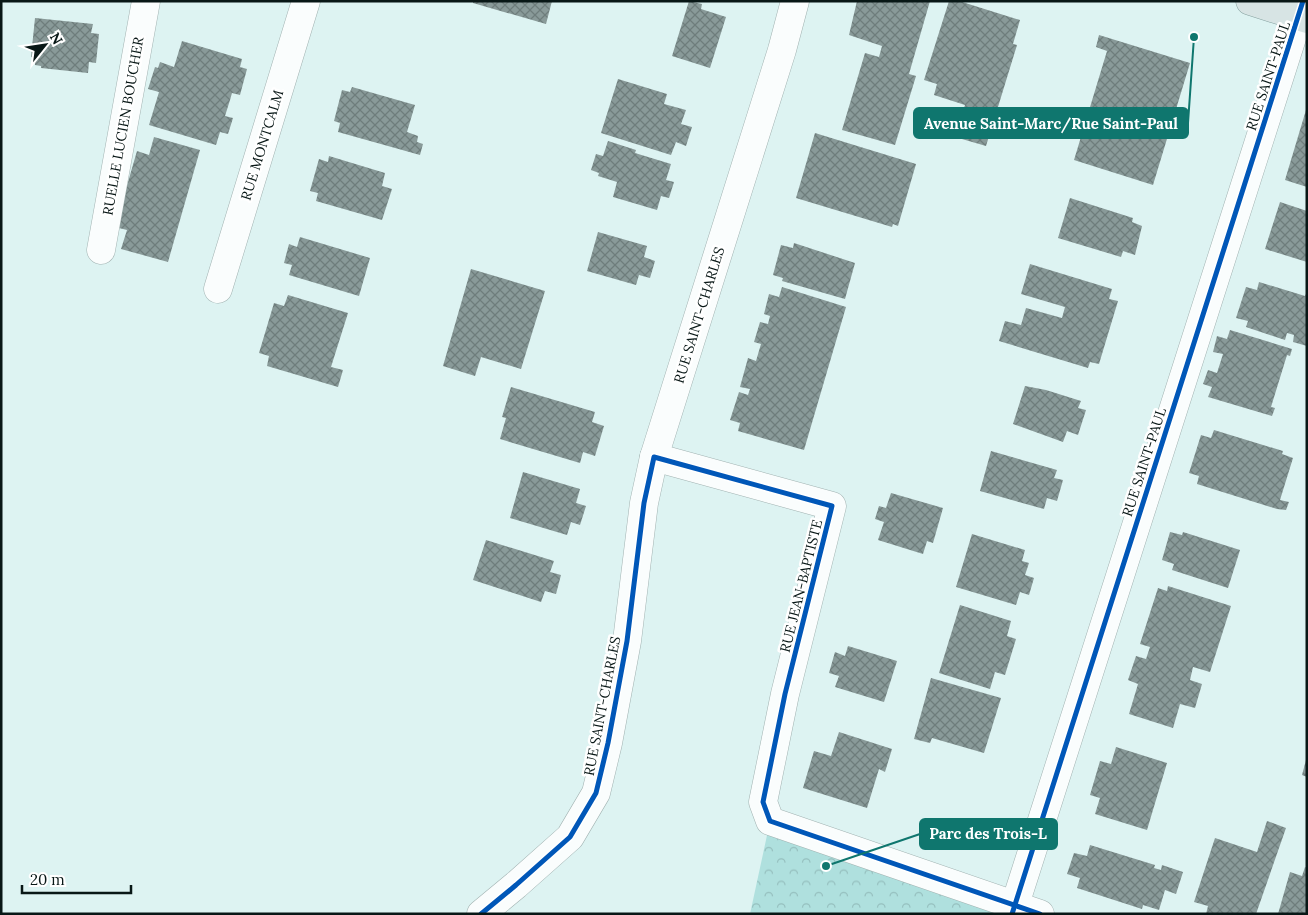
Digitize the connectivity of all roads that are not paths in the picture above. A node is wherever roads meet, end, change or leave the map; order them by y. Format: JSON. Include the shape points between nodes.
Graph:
{"nodes":[{"id":1,"x":146,"y":1,"type":"edge"},
{"id":2,"x":306,"y":1,"type":"edge"},
{"id":3,"x":795,"y":1,"type":"edge"},
{"id":4,"x":1250,"y":1,"type":"edge"},
{"id":5,"x":1303,"y":18,"type":"edge"},
{"id":6,"x":101,"y":250,"type":"dead end"},
{"id":7,"x":218,"y":289,"type":"dead end"},
{"id":8,"x":654,"y":457,"type":"junction"},
{"id":9,"x":1013,"y":910,"type":"edge"},
{"id":10,"x":481,"y":914,"type":"edge"},
{"id":11,"x":1040,"y":914,"type":"edge"}],
"edges":[{"from":1,"to":6,"type":"street","name":"RUELLE LUCIEN BOUCHER"},
{"from":2,"to":7,"type":"street","name":"RUE MONTCALM"},
{"from":3,"to":8,"type":"street","name":"RUE SAINT-CHARLES"},
{"from":4,"to":5,"type":"main road"},
{"from":5,"to":9,"type":"street","name":"RUE SAINT-PAUL"},
{"from":8,"to":9,"type":"street","name":"RUE JEAN-BAPTISTE","via":[[832,506],[785,694],[763,802],[770,821]]},
{"from":8,"to":10,"type":"street","name":"RUE SAINT-CHARLES","via":[[644,503],[627,641],[596,793],[570,836]]},
{"from":9,"to":11,"type":"street"}]}
